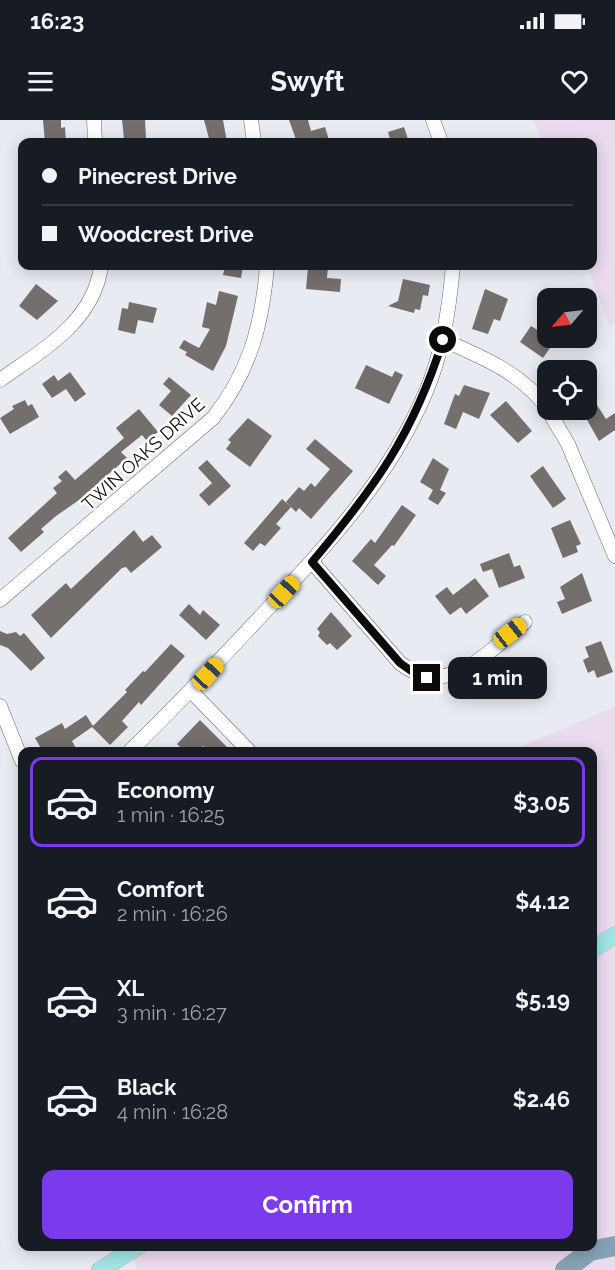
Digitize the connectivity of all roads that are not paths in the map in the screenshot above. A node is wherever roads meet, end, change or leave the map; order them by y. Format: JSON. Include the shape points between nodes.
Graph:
{"nodes":[{"id":1,"x":94,"y":120,"type":"edge"},
{"id":2,"x":251,"y":120,"type":"edge"},
{"id":3,"x":433,"y":120,"type":"edge"},
{"id":4,"x":95,"y":138,"type":"edge"},
{"id":5,"x":254,"y":138,"type":"edge"},
{"id":6,"x":440,"y":138,"type":"edge"},
{"id":7,"x":100,"y":270,"type":"edge"},
{"id":8,"x":267,"y":270,"type":"edge"},
{"id":9,"x":452,"y":270,"type":"edge"},
{"id":10,"x":443,"y":340,"type":"junction"},
{"id":11,"x":0,"y":380,"type":"edge"},
{"id":12,"x":537,"y":397,"type":"edge"},
{"id":13,"x":554,"y":420,"type":"edge"},
{"id":14,"x":615,"y":556,"type":"edge"},
{"id":15,"x":312,"y":562,"type":"junction"},
{"id":16,"x":0,"y":600,"type":"edge"},
{"id":17,"x":525,"y":622,"type":"dead end"},
{"id":18,"x":191,"y":691,"type":"junction"},
{"id":19,"x":0,"y":706,"type":"edge"},
{"id":20,"x":134,"y":747,"type":"edge"},
{"id":21,"x":245,"y":747,"type":"edge"},
{"id":22,"x":18,"y":751,"type":"edge"},
{"id":23,"x":615,"y":936,"type":"edge"},
{"id":24,"x":597,"y":947,"type":"edge"},
{"id":25,"x":131,"y":1251,"type":"edge"},
{"id":26,"x":100,"y":1270,"type":"edge"}],
"edges":[{"from":1,"to":4,"type":"street"},
{"from":2,"to":5,"type":"street"},
{"from":3,"to":6,"type":"street"},
{"from":7,"to":11,"type":"street","via":[[96,288],[82,314],[59,337]]},
{"from":8,"to":16,"type":"street","name":"TWIN OAKS DRIVE","via":[[263,303],[247,362],[236,386],[213,418]]},
{"from":9,"to":10,"type":"street"},
{"from":10,"to":12,"type":"street","via":[[507,371]]},
{"from":10,"to":15,"type":"street","via":[[426,393],[395,454]]},
{"from":13,"to":14,"type":"street"},
{"from":15,"to":17,"type":"street","via":[[400,663],[417,675],[437,678],[456,674]]},
{"from":15,"to":18,"type":"street"},
{"from":18,"to":20,"type":"street"},
{"from":18,"to":21,"type":"street"},
{"from":19,"to":22,"type":"street"},
{"from":23,"to":24,"type":"main road"},
{"from":25,"to":26,"type":"main road"}]}
